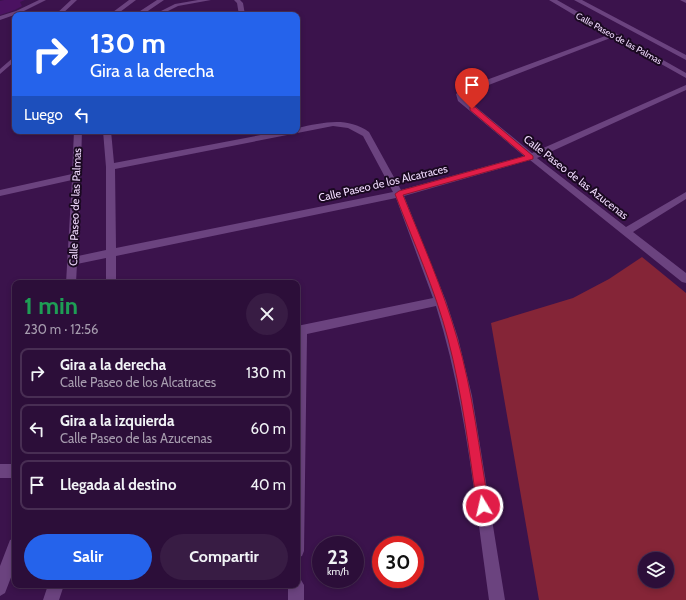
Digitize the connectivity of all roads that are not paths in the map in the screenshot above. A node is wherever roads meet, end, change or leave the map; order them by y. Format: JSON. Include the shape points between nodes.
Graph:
{"nodes":[{"id":1,"x":43,"y":0,"type":"edge"},
{"id":2,"x":74,"y":0,"type":"edge"},
{"id":3,"x":133,"y":0,"type":"edge"},
{"id":4,"x":161,"y":0,"type":"edge"},
{"id":5,"x":208,"y":0,"type":"edge"},
{"id":6,"x":237,"y":0,"type":"edge"},
{"id":7,"x":552,"y":0,"type":"edge"},
{"id":8,"x":577,"y":0,"type":"edge"},
{"id":9,"x":683,"y":0,"type":"edge"},
{"id":10,"x":686,"y":1,"type":"edge"},
{"id":11,"x":18,"y":12,"type":"edge"},
{"id":12,"x":61,"y":12,"type":"edge"},
{"id":13,"x":116,"y":12,"type":"edge"},
{"id":14,"x":142,"y":12,"type":"edge"},
{"id":15,"x":162,"y":12,"type":"edge"},
{"id":16,"x":242,"y":12,"type":"edge"},
{"id":17,"x":12,"y":14,"type":"edge"},
{"id":18,"x":0,"y":18,"type":"edge"},
{"id":19,"x":613,"y":35,"type":"junction"},
{"id":20,"x":686,"y":58,"type":"edge"},
{"id":21,"x":12,"y":61,"type":"edge"},
{"id":22,"x":0,"y":72,"type":"edge"},
{"id":23,"x":686,"y":76,"type":"edge"},
{"id":24,"x":686,"y":88,"type":"edge"},
{"id":25,"x":300,"y":130,"type":"edge"},
{"id":26,"x":78,"y":134,"type":"edge"},
{"id":27,"x":107,"y":134,"type":"edge"},
{"id":28,"x":280,"y":134,"type":"edge"},
{"id":29,"x":531,"y":157,"type":"junction"},
{"id":30,"x":110,"y":167,"type":"junction"},
{"id":31,"x":77,"y":176,"type":"junction"},
{"id":32,"x":0,"y":193,"type":"edge"},
{"id":33,"x":399,"y":194,"type":"junction"},
{"id":34,"x":686,"y":195,"type":"edge"},
{"id":35,"x":627,"y":231,"type":"junction"},
{"id":36,"x":111,"y":253,"type":"junction"},
{"id":37,"x":73,"y":262,"type":"junction"},
{"id":38,"x":686,"y":279,"type":"edge"},
{"id":39,"x":71,"y":280,"type":"edge"},
{"id":40,"x":111,"y":280,"type":"edge"},
{"id":41,"x":440,"y":301,"type":"junction"},
{"id":42,"x":300,"y":331,"type":"edge"},
{"id":43,"x":0,"y":471,"type":"edge"},
{"id":44,"x":12,"y":471,"type":"edge"},
{"id":45,"x":12,"y":554,"type":"edge"},
{"id":46,"x":0,"y":588,"type":"edge"},
{"id":47,"x":55,"y":588,"type":"edge"},
{"id":48,"x":296,"y":588,"type":"edge"},
{"id":49,"x":51,"y":600,"type":"edge"},
{"id":50,"x":296,"y":600,"type":"edge"},
{"id":51,"x":497,"y":600,"type":"edge"}],
"edges":[{"from":1,"to":11,"type":"lane"},
{"from":2,"to":12,"type":"lane"},
{"from":3,"to":13,"type":"street"},
{"from":4,"to":14,"type":"street"},
{"from":5,"to":15,"type":"lane","via":[[177,5]]},
{"from":6,"to":16,"type":"lane"},
{"from":7,"to":19,"type":"street","name":"Calle Paseo de las Palmas"},
{"from":8,"to":20,"type":"street","name":"Calle Paseo de las Palmas"},
{"from":9,"to":10,"type":"street"},
{"from":17,"to":18,"type":"lane"},
{"from":19,"to":23,"type":"street","name":"Calle Paseo de las Palmas"},
{"from":19,"to":29,"type":"street","name":"Calle Paseo de las Azucenas","via":[[460,94],[461,99]]},
{"from":21,"to":22,"type":"lane"},
{"from":24,"to":29,"type":"street","name":"Calle Paseo de los Alcatraces"},
{"from":25,"to":33,"type":"street","via":[[347,123],[358,127],[366,134]]},
{"from":26,"to":31,"type":"street","name":"Calle Paseo de las Palmas"},
{"from":27,"to":30,"type":"street"},
{"from":28,"to":30,"type":"street"},
{"from":29,"to":33,"type":"street","name":"Calle Paseo de los Alcatraces"},
{"from":29,"to":35,"type":"street","name":"Calle Paseo de las Azucenas"},
{"from":30,"to":36,"type":"street"},
{"from":31,"to":32,"type":"street"},
{"from":31,"to":37,"type":"street","name":"Calle Paseo de las Palmas"},
{"from":33,"to":36,"type":"street","name":"Calle Paseo de los Alcatraces"},
{"from":33,"to":41,"type":"street"},
{"from":34,"to":35,"type":"street"},
{"from":35,"to":38,"type":"street","name":"Calle Paseo de las Azucenas"},
{"from":36,"to":37,"type":"street","name":"Calle Paseo de los Alcatraces"},
{"from":36,"to":40,"type":"street"},
{"from":37,"to":39,"type":"street","name":"Calle Paseo de las Palmas"},
{"from":41,"to":42,"type":"street"},
{"from":41,"to":51,"type":"street","via":[[466,396]]},
{"from":43,"to":44,"type":"street"},
{"from":45,"to":46,"type":"street"},
{"from":47,"to":49,"type":"street"},
{"from":48,"to":50,"type":"street"}]}
